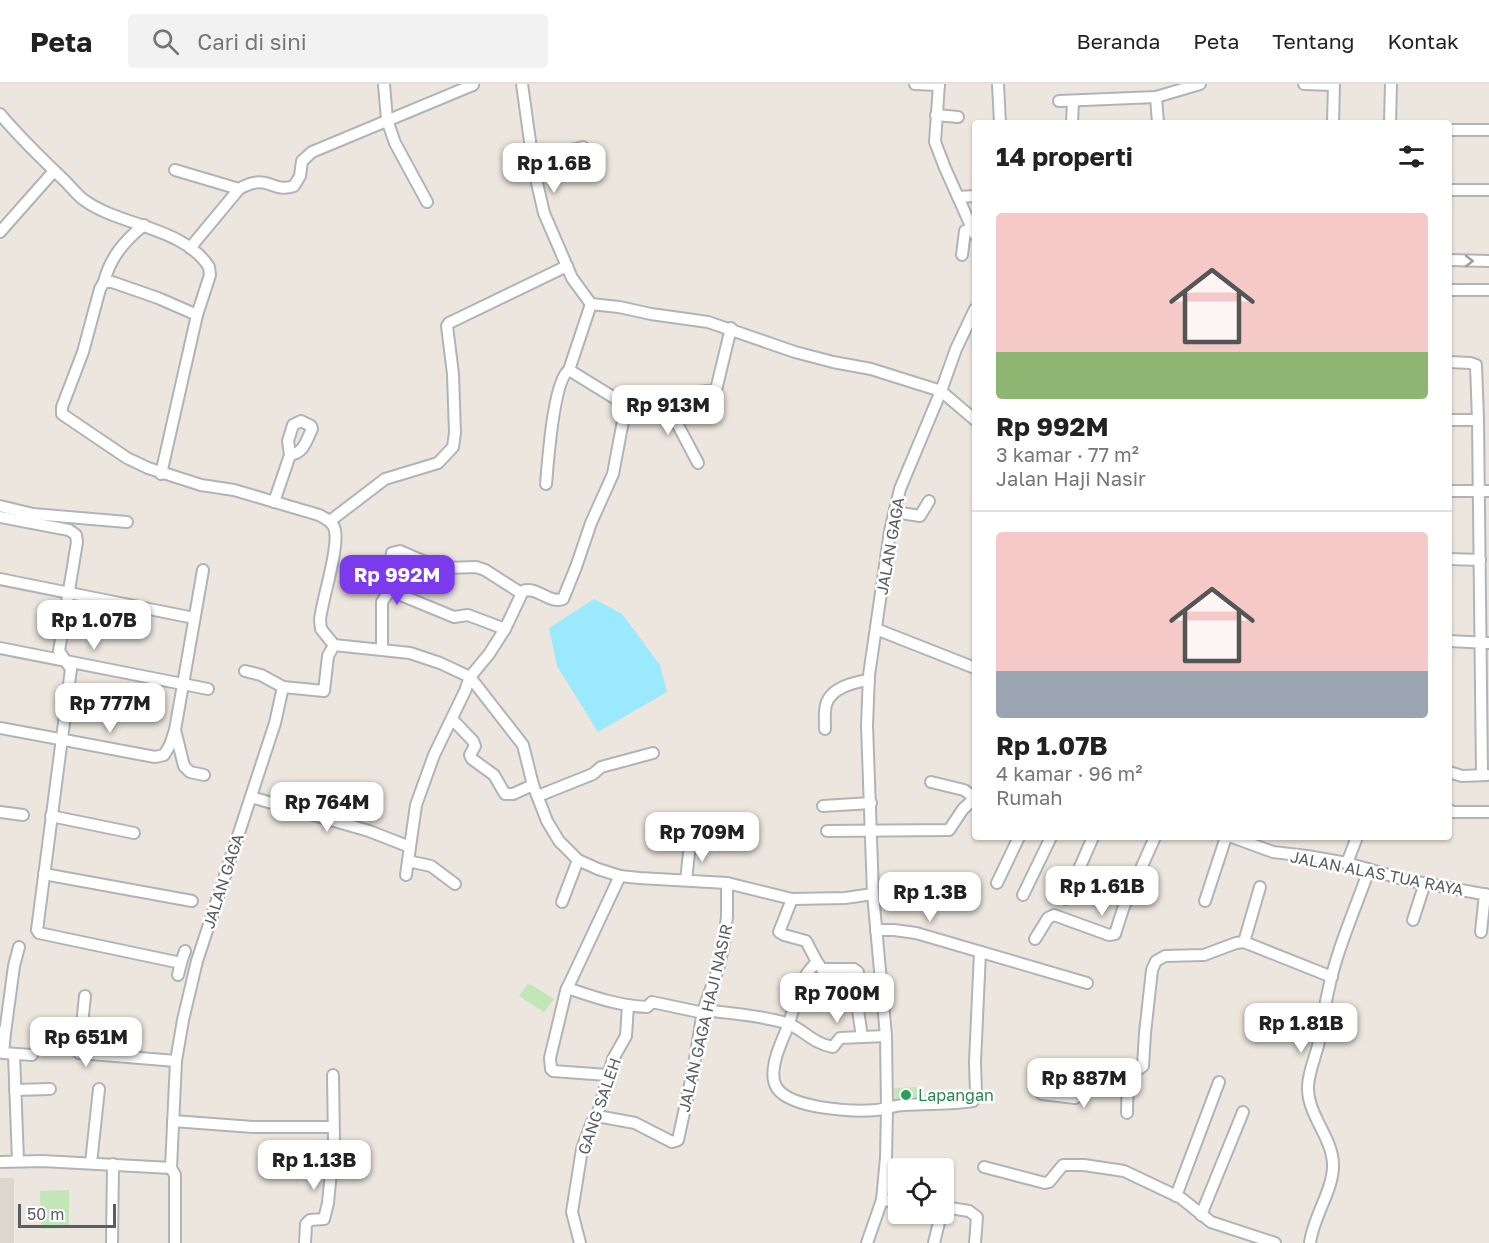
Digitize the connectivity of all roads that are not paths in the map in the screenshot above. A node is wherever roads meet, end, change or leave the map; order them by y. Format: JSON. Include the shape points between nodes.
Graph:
{"nodes":[{"id":1,"x":384,"y":84,"type":"edge"},
{"id":2,"x":522,"y":84,"type":"edge"},
{"id":3,"x":915,"y":84,"type":"edge"},
{"id":4,"x":998,"y":84,"type":"edge"},
{"id":5,"x":1200,"y":84,"type":"edge"},
{"id":6,"x":1304,"y":84,"type":"edge"},
{"id":7,"x":1391,"y":84,"type":"edge"},
{"id":8,"x":473,"y":85,"type":"edge"},
{"id":9,"x":939,"y":85,"type":"edge"},
{"id":10,"x":1334,"y":85,"type":"edge"},
{"id":11,"x":1156,"y":97,"type":"junction"},
{"id":12,"x":1059,"y":101,"type":"dead end"},
{"id":13,"x":1073,"y":101,"type":"junction"},
{"id":14,"x":0,"y":114,"type":"edge"},
{"id":15,"x":936,"y":115,"type":"junction"},
{"id":16,"x":958,"y":117,"type":"dead end"},
{"id":17,"x":387,"y":120,"type":"junction"},
{"id":18,"x":1000,"y":120,"type":"edge"},
{"id":19,"x":1072,"y":120,"type":"edge"},
{"id":20,"x":1158,"y":120,"type":"edge"},
{"id":21,"x":1333,"y":120,"type":"edge"},
{"id":22,"x":1390,"y":120,"type":"edge"},
{"id":23,"x":1452,"y":130,"type":"edge"},
{"id":24,"x":1489,"y":130,"type":"edge"},
{"id":25,"x":583,"y":147,"type":"dead end"},
{"id":26,"x":532,"y":160,"type":"junction"},
{"id":27,"x":175,"y":170,"type":"dead end"},
{"id":28,"x":54,"y":171,"type":"junction"},
{"id":29,"x":239,"y":189,"type":"junction"},
{"id":30,"x":1452,"y":190,"type":"edge"},
{"id":31,"x":1489,"y":190,"type":"edge"},
{"id":32,"x":972,"y":196,"type":"edge"},
{"id":33,"x":958,"y":197,"type":"junction"},
{"id":34,"x":427,"y":202,"type":"dead end"},
{"id":35,"x":144,"y":225,"type":"junction"},
{"id":36,"x":972,"y":227,"type":"edge"},
{"id":37,"x":972,"y":231,"type":"edge"},
{"id":38,"x":0,"y":232,"type":"edge"},
{"id":39,"x":190,"y":248,"type":"junction"},
{"id":40,"x":962,"y":255,"type":"dead end"},
{"id":41,"x":1452,"y":260,"type":"edge"},
{"id":42,"x":1489,"y":261,"type":"edge"},
{"id":43,"x":567,"y":266,"type":"junction"},
{"id":44,"x":104,"y":282,"type":"junction"},
{"id":45,"x":1452,"y":290,"type":"edge"},
{"id":46,"x":1489,"y":290,"type":"edge"},
{"id":47,"x":591,"y":304,"type":"junction"},
{"id":48,"x":197,"y":315,"type":"junction"},
{"id":49,"x":972,"y":315,"type":"edge"},
{"id":50,"x":731,"y":328,"type":"junction"},
{"id":51,"x":1452,"y":362,"type":"edge"},
{"id":52,"x":570,"y":370,"type":"junction"},
{"id":53,"x":941,"y":391,"type":"junction"},
{"id":54,"x":663,"y":397,"type":"junction"},
{"id":55,"x":621,"y":402,"type":"junction"},
{"id":56,"x":972,"y":417,"type":"edge"},
{"id":57,"x":1452,"y":420,"type":"edge"},
{"id":58,"x":1478,"y":420,"type":"junction"},
{"id":59,"x":290,"y":455,"type":"dead end"},
{"id":60,"x":698,"y":463,"type":"dead end"},
{"id":61,"x":161,"y":474,"type":"junction"},
{"id":62,"x":546,"y":484,"type":"dead end"},
{"id":63,"x":1452,"y":491,"type":"edge"},
{"id":64,"x":1484,"y":491,"type":"edge"},
{"id":65,"x":929,"y":501,"type":"dead end"},
{"id":66,"x":274,"y":502,"type":"junction"},
{"id":67,"x":0,"y":506,"type":"edge"},
{"id":68,"x":895,"y":512,"type":"junction"},
{"id":69,"x":0,"y":517,"type":"edge"},
{"id":70,"x":330,"y":521,"type":"junction"},
{"id":71,"x":127,"y":522,"type":"dead end"},
{"id":72,"x":1452,"y":559,"type":"edge"},
{"id":73,"x":1480,"y":561,"type":"junction"},
{"id":74,"x":203,"y":570,"type":"dead end"},
{"id":75,"x":0,"y":579,"type":"edge"},
{"id":76,"x":67,"y":591,"type":"junction"},
{"id":77,"x":521,"y":593,"type":"junction"},
{"id":78,"x":403,"y":596,"type":"dead end"},
{"id":79,"x":194,"y":618,"type":"junction"},
{"id":80,"x":505,"y":628,"type":"junction"},
{"id":81,"x":876,"y":629,"type":"junction"},
{"id":82,"x":1452,"y":641,"type":"edge"},
{"id":83,"x":1485,"y":643,"type":"edge"},
{"id":84,"x":334,"y":645,"type":"junction"},
{"id":85,"x":0,"y":648,"type":"edge"},
{"id":86,"x":382,"y":649,"type":"junction"},
{"id":87,"x":64,"y":660,"type":"junction"},
{"id":88,"x":972,"y":667,"type":"edge"},
{"id":89,"x":245,"y":671,"type":"dead end"},
{"id":90,"x":470,"y":677,"type":"junction"},
{"id":91,"x":869,"y":680,"type":"junction"},
{"id":92,"x":183,"y":684,"type":"junction"},
{"id":93,"x":284,"y":687,"type":"junction"},
{"id":94,"x":208,"y":689,"type":"dead end"},
{"id":95,"x":452,"y":719,"type":"junction"},
{"id":96,"x":0,"y":728,"type":"edge"},
{"id":97,"x":825,"y":729,"type":"dead end"},
{"id":98,"x":175,"y":730,"type":"junction"},
{"id":99,"x":62,"y":740,"type":"junction"},
{"id":100,"x":653,"y":753,"type":"dead end"},
{"id":101,"x":1452,"y":773,"type":"edge"},
{"id":102,"x":204,"y":775,"type":"dead end"},
{"id":103,"x":1486,"y":775,"type":"edge"},
{"id":104,"x":931,"y":782,"type":"dead end"},
{"id":105,"x":533,"y":785,"type":"junction"},
{"id":106,"x":538,"y":796,"type":"junction"},
{"id":107,"x":972,"y":796,"type":"edge"},
{"id":108,"x":251,"y":797,"type":"junction"},
{"id":109,"x":972,"y":800,"type":"edge"},
{"id":110,"x":870,"y":802,"type":"junction"},
{"id":111,"x":824,"y":806,"type":"dead end"},
{"id":112,"x":0,"y":812,"type":"edge"},
{"id":113,"x":1452,"y":812,"type":"edge"},
{"id":114,"x":1489,"y":812,"type":"edge"},
{"id":115,"x":24,"y":815,"type":"dead end"},
{"id":116,"x":51,"y":816,"type":"junction"},
{"id":117,"x":872,"y":830,"type":"junction"},
{"id":118,"x":827,"y":831,"type":"dead end"},
{"id":119,"x":134,"y":832,"type":"dead end"},
{"id":120,"x":1018,"y":840,"type":"edge"},
{"id":121,"x":1050,"y":840,"type":"edge"},
{"id":122,"x":1092,"y":840,"type":"edge"},
{"id":123,"x":1154,"y":840,"type":"edge"},
{"id":124,"x":1225,"y":840,"type":"edge"},
{"id":125,"x":1241,"y":840,"type":"edge"},
{"id":126,"x":1356,"y":840,"type":"edge"},
{"id":127,"x":690,"y":844,"type":"dead end"},
{"id":128,"x":410,"y":848,"type":"junction"},
{"id":129,"x":578,"y":860,"type":"junction"},
{"id":130,"x":408,"y":861,"type":"junction"},
{"id":131,"x":1347,"y":863,"type":"junction"},
{"id":132,"x":1369,"y":870,"type":"junction"},
{"id":133,"x":44,"y":874,"type":"junction"},
{"id":134,"x":406,"y":875,"type":"dead end"},
{"id":135,"x":620,"y":876,"type":"junction"},
{"id":136,"x":686,"y":880,"type":"junction"},
{"id":137,"x":727,"y":883,"type":"junction"},
{"id":138,"x":997,"y":883,"type":"dead end"},
{"id":139,"x":1425,"y":883,"type":"junction"},
{"id":140,"x":455,"y":884,"type":"dead end"},
{"id":141,"x":1260,"y":887,"type":"dead end"},
{"id":142,"x":873,"y":894,"type":"junction"},
{"id":143,"x":1487,"y":894,"type":"edge"},
{"id":144,"x":1023,"y":895,"type":"dead end"},
{"id":145,"x":792,"y":899,"type":"junction"},
{"id":146,"x":1066,"y":899,"type":"dead end"},
{"id":147,"x":192,"y":901,"type":"dead end"},
{"id":148,"x":1205,"y":901,"type":"dead end"},
{"id":149,"x":562,"y":902,"type":"dead end"},
{"id":150,"x":1413,"y":920,"type":"dead end"},
{"id":151,"x":876,"y":930,"type":"junction"},
{"id":152,"x":1481,"y":932,"type":"dead end"},
{"id":153,"x":1035,"y":939,"type":"dead end"},
{"id":154,"x":1244,"y":942,"type":"junction"},
{"id":155,"x":19,"y":947,"type":"dead end"},
{"id":156,"x":185,"y":951,"type":"dead end"},
{"id":157,"x":980,"y":952,"type":"junction"},
{"id":158,"x":817,"y":962,"type":"junction"},
{"id":159,"x":181,"y":963,"type":"junction"},
{"id":160,"x":178,"y":975,"type":"dead end"},
{"id":161,"x":1332,"y":977,"type":"junction"},
{"id":162,"x":1087,"y":983,"type":"dead end"},
{"id":163,"x":567,"y":988,"type":"junction"},
{"id":164,"x":85,"y":996,"type":"dead end"},
{"id":165,"x":628,"y":1005,"type":"junction"},
{"id":166,"x":703,"y":1011,"type":"junction"},
{"id":167,"x":789,"y":1024,"type":"junction"},
{"id":168,"x":2,"y":1032,"type":"edge"},
{"id":169,"x":886,"y":1036,"type":"junction"},
{"id":170,"x":862,"y":1037,"type":"junction"},
{"id":171,"x":14,"y":1054,"type":"junction"},
{"id":172,"x":32,"y":1055,"type":"dead end"},
{"id":173,"x":176,"y":1061,"type":"junction"},
{"id":174,"x":1128,"y":1069,"type":"junction"},
{"id":175,"x":333,"y":1075,"type":"dead end"},
{"id":176,"x":607,"y":1075,"type":"junction"},
{"id":177,"x":1219,"y":1082,"type":"dead end"},
{"id":178,"x":50,"y":1089,"type":"dead end"},
{"id":179,"x":99,"y":1089,"type":"dead end"},
{"id":180,"x":15,"y":1090,"type":"junction"},
{"id":181,"x":1042,"y":1094,"type":"dead end"},
{"id":182,"x":887,"y":1108,"type":"junction"},
{"id":183,"x":1243,"y":1112,"type":"dead end"},
{"id":184,"x":1127,"y":1113,"type":"dead end"},
{"id":185,"x":597,"y":1116,"type":"junction"},
{"id":186,"x":173,"y":1121,"type":"junction"},
{"id":187,"x":332,"y":1127,"type":"junction"},
{"id":188,"x":18,"y":1161,"type":"junction"},
{"id":189,"x":0,"y":1162,"type":"edge"},
{"id":190,"x":91,"y":1163,"type":"junction"},
{"id":191,"x":113,"y":1164,"type":"junction"},
{"id":192,"x":984,"y":1167,"type":"dead end"},
{"id":193,"x":171,"y":1168,"type":"junction"},
{"id":194,"x":1176,"y":1196,"type":"junction"},
{"id":195,"x":882,"y":1200,"type":"junction"},
{"id":196,"x":888,"y":1201,"type":"edge"},
{"id":197,"x":954,"y":1209,"type":"edge"},
{"id":198,"x":1201,"y":1215,"type":"junction"},
{"id":199,"x":939,"y":1224,"type":"edge"},
{"id":200,"x":1240,"y":1232,"type":"junction"},
{"id":201,"x":112,"y":1243,"type":"edge"},
{"id":202,"x":175,"y":1243,"type":"edge"},
{"id":203,"x":305,"y":1243,"type":"edge"},
{"id":204,"x":580,"y":1243,"type":"edge"},
{"id":205,"x":867,"y":1243,"type":"edge"},
{"id":206,"x":934,"y":1243,"type":"edge"},
{"id":207,"x":975,"y":1243,"type":"edge"},
{"id":208,"x":1233,"y":1243,"type":"edge"},
{"id":209,"x":1275,"y":1243,"type":"edge"},
{"id":210,"x":1310,"y":1243,"type":"edge"}],
"edges":[{"from":1,"to":17,"type":"street"},
{"from":2,"to":26,"type":"street"},
{"from":3,"to":9,"type":"street"},
{"from":4,"to":18,"type":"street"},
{"from":5,"to":11,"type":"street"},
{"from":6,"to":10,"type":"street"},
{"from":7,"to":22,"type":"street"},
{"from":8,"to":17,"type":"street"},
{"from":9,"to":15,"type":"street"},
{"from":10,"to":21,"type":"street"},
{"from":11,"to":13,"type":"street"},
{"from":11,"to":20,"type":"street"},
{"from":12,"to":13,"type":"street"},
{"from":13,"to":19,"type":"street"},
{"from":14,"to":28,"type":"street"},
{"from":15,"to":16,"type":"street"},
{"from":15,"to":33,"type":"street","via":[[935,141]]},
{"from":17,"to":29,"type":"street","via":[[305,157],[294,186],[256,182]]},
{"from":17,"to":34,"type":"street"},
{"from":23,"to":24,"type":"street"},
{"from":25,"to":26,"type":"street"},
{"from":26,"to":43,"type":"street","via":[[544,213]]},
{"from":27,"to":29,"type":"street"},
{"from":28,"to":35,"type":"street","via":[[84,201]]},
{"from":28,"to":38,"type":"street"},
{"from":29,"to":39,"type":"street"},
{"from":30,"to":31,"type":"street"},
{"from":32,"to":33,"type":"street"},
{"from":33,"to":36,"type":"street"},
{"from":35,"to":39,"type":"street"},
{"from":35,"to":44,"type":"street","via":[[118,250]]},
{"from":37,"to":40,"type":"street","via":[[965,231]]},
{"from":39,"to":48,"type":"street","via":[[210,271]]},
{"from":41,"to":42,"type":"street","one_way":true},
{"from":43,"to":47,"type":"street"},
{"from":43,"to":70,"type":"street","via":[[449,323],[453,447],[438,463],[385,479]]},
{"from":44,"to":48,"type":"street","via":[[159,298]]},
{"from":44,"to":61,"type":"street","via":[[62,414],[127,458]]},
{"from":45,"to":46,"type":"street"},
{"from":47,"to":50,"type":"street"},
{"from":47,"to":52,"type":"street"},
{"from":48,"to":61,"type":"street"},
{"from":49,"to":53,"type":"street","name":"JALAN GAGA"},
{"from":50,"to":53,"type":"street","via":[[795,352],[871,369]]},
{"from":50,"to":54,"type":"street","via":[[716,390]]},
{"from":51,"to":58,"type":"street","via":[[1476,365]]},
{"from":52,"to":55,"type":"street"},
{"from":52,"to":62,"type":"street","via":[[563,376],[552,425]]},
{"from":53,"to":56,"type":"street"},
{"from":53,"to":68,"type":"street","name":"JALAN GAGA","via":[[900,489]]},
{"from":54,"to":55,"type":"street"},
{"from":54,"to":60,"type":"street"},
{"from":55,"to":77,"type":"street","via":[[623,421],[613,474],[564,596],[558,601],[530,590]]},
{"from":57,"to":58,"type":"street"},
{"from":58,"to":64,"type":"street"},
{"from":59,"to":66,"type":"street"},
{"from":61,"to":66,"type":"street"},
{"from":63,"to":64,"type":"street"},
{"from":64,"to":73,"type":"street"},
{"from":65,"to":68,"type":"street","via":[[920,516]]},
{"from":66,"to":70,"type":"street"},
{"from":67,"to":71,"type":"street","via":[[33,514]]},
{"from":68,"to":81,"type":"street","name":"JALAN GAGA"},
{"from":69,"to":76,"type":"street","via":[[69,530],[75,535]]},
{"from":70,"to":84,"type":"street","via":[[335,535],[320,620],[321,629]]},
{"from":72,"to":73,"type":"street"},
{"from":73,"to":83,"type":"street"},
{"from":74,"to":79,"type":"street"},
{"from":75,"to":76,"type":"street"},
{"from":76,"to":79,"type":"street"},
{"from":76,"to":87,"type":"street","via":[[59,651]]},
{"from":77,"to":80,"type":"street"},
{"from":77,"to":86,"type":"street","via":[[476,567],[445,568],[395,552],[388,593],[382,602]]},
{"from":78,"to":80,"type":"street","via":[[454,617],[468,615]]},
{"from":79,"to":92,"type":"street"},
{"from":80,"to":90,"type":"street"},
{"from":81,"to":88,"type":"street"},
{"from":81,"to":91,"type":"street","name":"JALAN GAGA"},
{"from":82,"to":83,"type":"street"},
{"from":83,"to":103,"type":"street"},
{"from":84,"to":86,"type":"street"},
{"from":84,"to":93,"type":"street","via":[[328,656],[324,691]]},
{"from":85,"to":87,"type":"street"},
{"from":86,"to":90,"type":"street","via":[[420,656]]},
{"from":87,"to":92,"type":"street"},
{"from":87,"to":99,"type":"street","via":[[71,669]]},
{"from":89,"to":93,"type":"street"},
{"from":90,"to":95,"type":"street"},
{"from":90,"to":105,"type":"street","via":[[523,745]]},
{"from":91,"to":97,"type":"street","via":[[831,695],[826,705]]},
{"from":91,"to":110,"type":"street","name":"JALAN GAGA"},
{"from":92,"to":94,"type":"street"},
{"from":92,"to":98,"type":"street"},
{"from":93,"to":108,"type":"street","name":"JALAN GAGA"},
{"from":95,"to":105,"type":"street","via":[[473,741],[472,759],[494,776],[505,794]]},
{"from":95,"to":128,"type":"street","via":[[416,805]]},
{"from":96,"to":99,"type":"street"},
{"from":98,"to":99,"type":"street","via":[[164,755],[155,757]]},
{"from":98,"to":102,"type":"street","via":[[184,766],[190,772]]},
{"from":99,"to":116,"type":"street"},
{"from":100,"to":106,"type":"street","via":[[601,768]]},
{"from":101,"to":103,"type":"street"},
{"from":104,"to":107,"type":"street"},
{"from":105,"to":106,"type":"street"},
{"from":106,"to":129,"type":"street","via":[[559,841]]},
{"from":108,"to":128,"type":"street","via":[[369,831]]},
{"from":108,"to":173,"type":"street","name":"JALAN GAGA","via":[[197,962]]},
{"from":109,"to":117,"type":"street","via":[[949,830]]},
{"from":110,"to":111,"type":"street"},
{"from":110,"to":117,"type":"street","name":"JALAN GAGA"},
{"from":112,"to":115,"type":"street"},
{"from":113,"to":114,"type":"street"},
{"from":116,"to":119,"type":"street"},
{"from":116,"to":133,"type":"street"},
{"from":117,"to":118,"type":"street"},
{"from":117,"to":142,"type":"street","name":"JALAN GAGA"},
{"from":120,"to":138,"type":"street"},
{"from":121,"to":144,"type":"street"},
{"from":122,"to":146,"type":"street"},
{"from":123,"to":153,"type":"street","via":[[1115,934],[1054,915]]},
{"from":124,"to":148,"type":"street"},
{"from":125,"to":131,"type":"street","name":"JALAN ALAS TUA RAYA","via":[[1273,852]]},
{"from":126,"to":131,"type":"street"},
{"from":127,"to":136,"type":"street"},
{"from":128,"to":130,"type":"street"},
{"from":129,"to":135,"type":"street"},
{"from":129,"to":149,"type":"street"},
{"from":130,"to":134,"type":"street"},
{"from":130,"to":140,"type":"street","via":[[431,866]]},
{"from":131,"to":132,"type":"street","name":"JALAN ALAS TUA RAYA"},
{"from":132,"to":139,"type":"street","name":"JALAN ALAS TUA RAYA"},
{"from":132,"to":161,"type":"street"},
{"from":133,"to":147,"type":"street"},
{"from":133,"to":159,"type":"street","via":[[39,933]]},
{"from":135,"to":136,"type":"street"},
{"from":135,"to":163,"type":"street"},
{"from":136,"to":137,"type":"street"},
{"from":137,"to":145,"type":"street"},
{"from":137,"to":166,"type":"street","name":"JALAN GAGA HAJI NASIR","via":[[724,944]]},
{"from":139,"to":143,"type":"street","name":"JALAN ALAS TUA RAYA"},
{"from":139,"to":150,"type":"street"},
{"from":141,"to":154,"type":"street"},
{"from":142,"to":145,"type":"street"},
{"from":142,"to":151,"type":"street","name":"JALAN GAGA"},
{"from":143,"to":152,"type":"street"},
{"from":145,"to":158,"type":"street","via":[[779,932],[806,941]]},
{"from":151,"to":157,"type":"street","via":[[916,933]]},
{"from":151,"to":169,"type":"street","name":"JALAN GAGA"},
{"from":154,"to":161,"type":"street"},
{"from":154,"to":174,"type":"street","via":[[1204,954],[1164,956],[1156,961],[1143,1066]]},
{"from":155,"to":168,"type":"street"},
{"from":156,"to":159,"type":"street"},
{"from":157,"to":162,"type":"street"},
{"from":157,"to":182,"type":"street","via":[[975,1098],[967,1102]]},
{"from":158,"to":167,"type":"street","via":[[800,982]]},
{"from":158,"to":170,"type":"street","via":[[824,969],[858,972]]},
{"from":159,"to":160,"type":"street"},
{"from":161,"to":210,"type":"street","via":[[1308,1086],[1333,1166]]},
{"from":163,"to":165,"type":"street"},
{"from":163,"to":176,"type":"street","via":[[550,1058],[551,1069]]},
{"from":164,"to":173,"type":"street","via":[[79,1053]]},
{"from":165,"to":166,"type":"street","via":[[647,1007],[652,1002]]},
{"from":165,"to":176,"type":"street","name":"GANG SALEH","via":[[626,1036]]},
{"from":166,"to":167,"type":"street"},
{"from":166,"to":185,"type":"street","name":"JALAN GAGA HAJI NASIR","via":[[676,1141],[635,1123]]},
{"from":167,"to":170,"type":"street","via":[[826,1046],[834,1046],[840,1038]]},
{"from":167,"to":182,"type":"street","via":[[776,1055],[777,1088],[798,1101],[842,1110]]},
{"from":168,"to":171,"type":"street","via":[[3,1053]]},
{"from":169,"to":170,"type":"street"},
{"from":169,"to":182,"type":"street","name":"JALAN GAGA"},
{"from":171,"to":172,"type":"street"},
{"from":171,"to":180,"type":"street"},
{"from":173,"to":186,"type":"street","name":"JALAN GAGA"},
{"from":174,"to":181,"type":"street","via":[[1080,1068],[1079,1094],[1075,1098]]},
{"from":174,"to":184,"type":"street"},
{"from":175,"to":187,"type":"street"},
{"from":176,"to":185,"type":"street","name":"GANG SALEH"},
{"from":177,"to":194,"type":"street"},
{"from":178,"to":180,"type":"street"},
{"from":179,"to":190,"type":"street"},
{"from":180,"to":188,"type":"street"},
{"from":182,"to":195,"type":"street","name":"JALAN GAGA"},
{"from":183,"to":198,"type":"street"},
{"from":185,"to":204,"type":"street","name":"GANG SALEH","via":[[582,1149],[572,1212]]},
{"from":186,"to":187,"type":"street"},
{"from":186,"to":193,"type":"street","name":"JALAN GAGA"},
{"from":187,"to":203,"type":"street","via":[[334,1141],[325,1217],[307,1222]]},
{"from":188,"to":189,"type":"street"},
{"from":188,"to":190,"type":"street"},
{"from":190,"to":191,"type":"street"},
{"from":191,"to":193,"type":"street"},
{"from":191,"to":201,"type":"street"},
{"from":192,"to":194,"type":"street","via":[[1045,1183],[1063,1165],[1084,1165],[1124,1172]]},
{"from":193,"to":202,"type":"street","name":"JALAN GAGA","via":[[175,1174]]},
{"from":194,"to":198,"type":"street"},
{"from":195,"to":196,"type":"street"},
{"from":195,"to":205,"type":"street","name":"JALAN GAGA"},
{"from":197,"to":207,"type":"street","via":[[977,1216]]},
{"from":198,"to":200,"type":"street"},
{"from":199,"to":206,"type":"street"},
{"from":200,"to":208,"type":"street"},
{"from":200,"to":209,"type":"street"}]}
